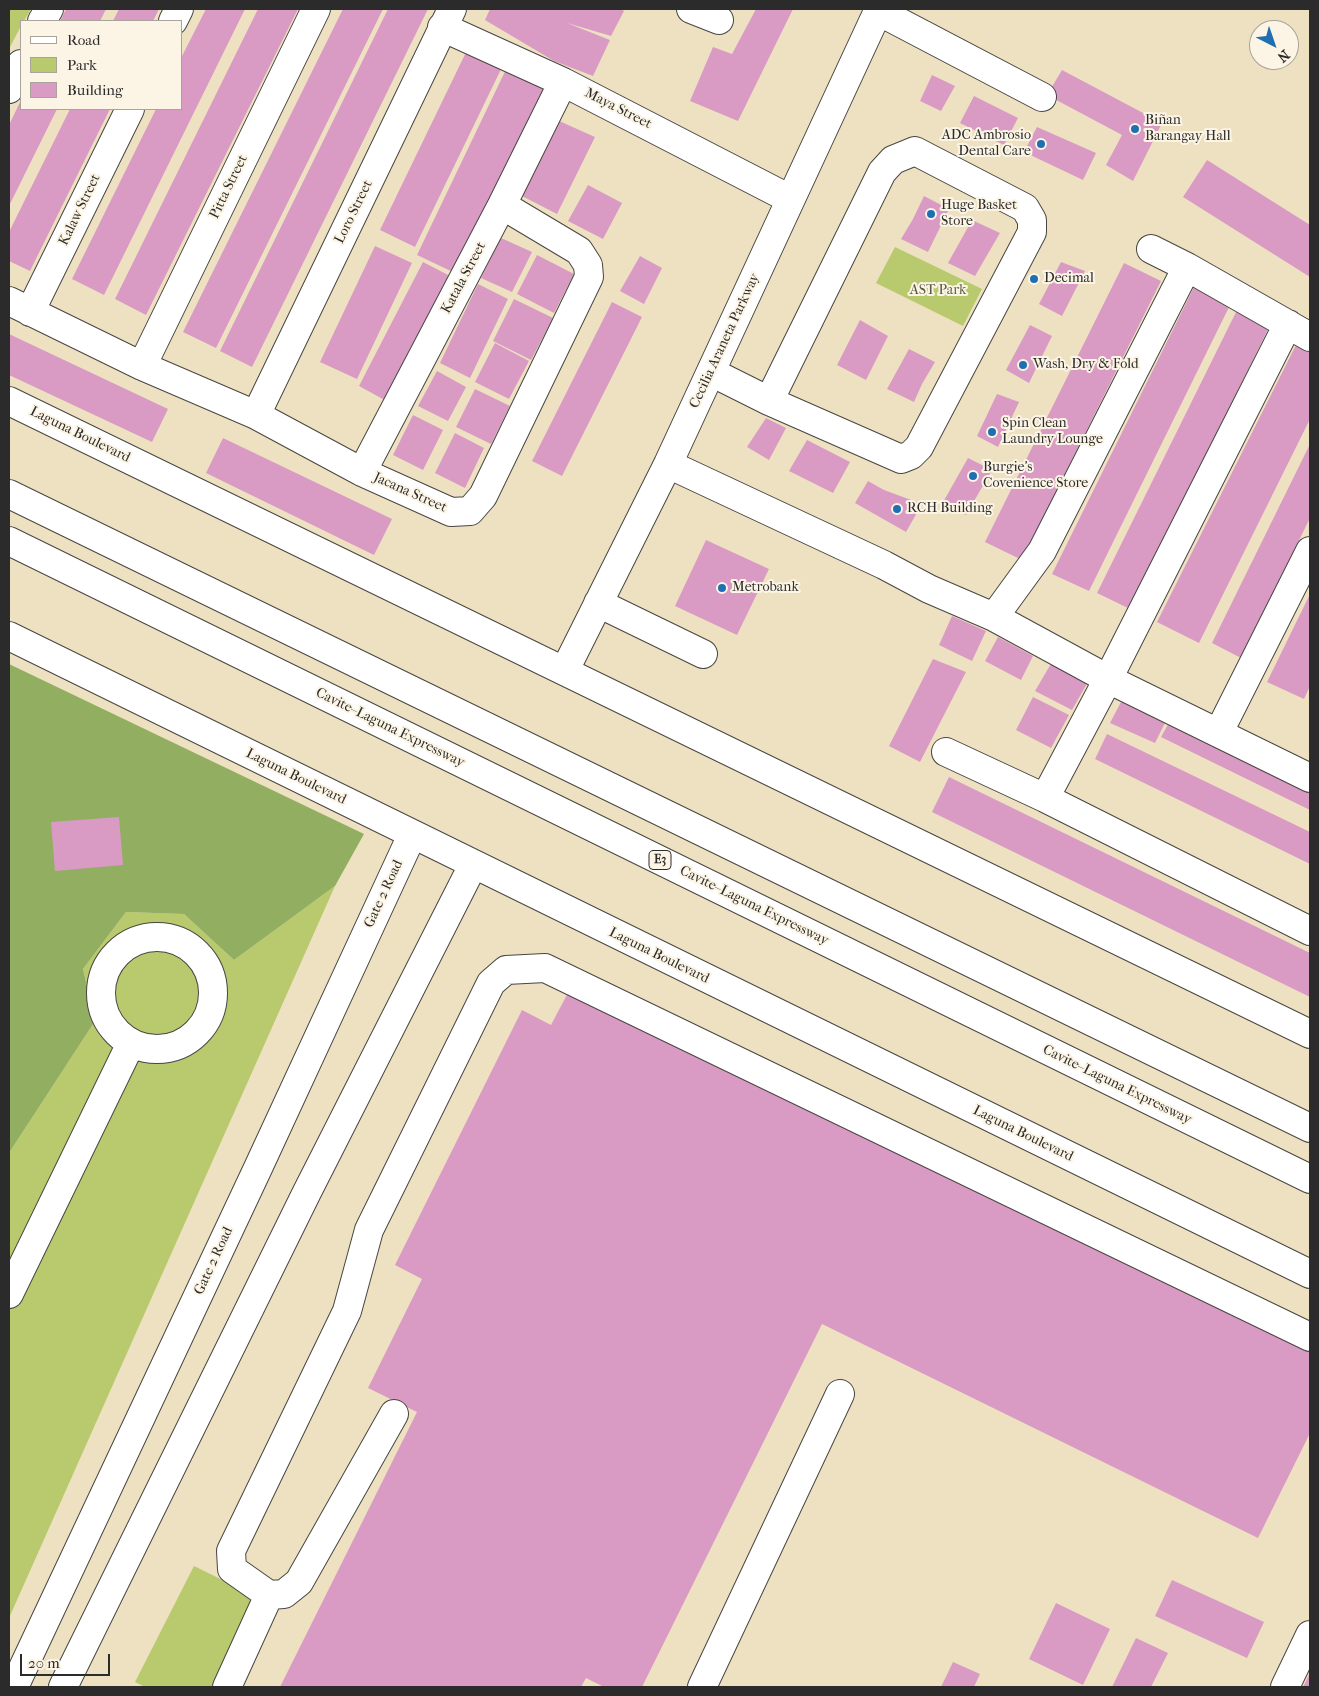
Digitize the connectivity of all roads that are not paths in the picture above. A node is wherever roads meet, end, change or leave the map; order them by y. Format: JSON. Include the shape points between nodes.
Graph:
{"nodes":[{"id":1,"x":49,"y":9,"type":"edge"},
{"id":2,"x":316,"y":9,"type":"edge"},
{"id":3,"x":691,"y":9,"type":"edge"},
{"id":4,"x":878,"y":10,"type":"edge"},
{"id":5,"x":447,"y":18,"type":"edge"},
{"id":6,"x":43,"y":20,"type":"edge"},
{"id":7,"x":719,"y":20,"type":"dead end"},
{"id":8,"x":20,"y":66,"type":"edge"},
{"id":9,"x":563,"y":82,"type":"junction"},
{"id":10,"x":9,"y":88,"type":"edge"},
{"id":11,"x":1042,"y":97,"type":"dead end"},
{"id":12,"x":129,"y":110,"type":"edge"},
{"id":13,"x":790,"y":199,"type":"junction"},
{"id":14,"x":502,"y":205,"type":"junction"},
{"id":15,"x":1151,"y":249,"type":"dead end"},
{"id":16,"x":1187,"y":267,"type":"junction"},
{"id":17,"x":19,"y":306,"type":"edge"},
{"id":18,"x":1299,"y":330,"type":"edge"},
{"id":19,"x":142,"y":366,"type":"junction"},
{"id":20,"x":711,"y":372,"type":"junction"},
{"id":21,"x":9,"y":401,"type":"edge"},
{"id":22,"x":769,"y":401,"type":"junction"},
{"id":23,"x":256,"y":415,"type":"junction"},
{"id":24,"x":668,"y":464,"type":"junction"},
{"id":25,"x":362,"y":472,"type":"junction"},
{"id":26,"x":9,"y":494,"type":"edge"},
{"id":27,"x":9,"y":541,"type":"edge"},
{"id":28,"x":1310,"y":550,"type":"edge"},
{"id":29,"x":598,"y":603,"type":"junction"},
{"id":30,"x":994,"y":617,"type":"junction"},
{"id":31,"x":9,"y":636,"type":"edge"},
{"id":32,"x":703,"y":654,"type":"dead end"},
{"id":33,"x":564,"y":670,"type":"junction"},
{"id":34,"x":1108,"y":679,"type":"junction"},
{"id":35,"x":1219,"y":732,"type":"junction"},
{"id":36,"x":946,"y":752,"type":"dead end"},
{"id":37,"x":1310,"y":778,"type":"edge"},
{"id":38,"x":1045,"y":798,"type":"junction"},
{"id":39,"x":412,"y":835,"type":"junction"},
{"id":40,"x":473,"y":865,"type":"junction"},
{"id":41,"x":1310,"y":931,"type":"edge"},
{"id":42,"x":1310,"y":1034,"type":"edge"},
{"id":43,"x":131,"y":1043,"type":"junction"},
{"id":44,"x":1310,"y":1128,"type":"edge"},
{"id":45,"x":1310,"y":1179,"type":"edge"},
{"id":46,"x":1310,"y":1274,"type":"edge"},
{"id":47,"x":9,"y":1294,"type":"edge"},
{"id":48,"x":1310,"y":1337,"type":"edge"},
{"id":49,"x":840,"y":1394,"type":"dead end"},
{"id":50,"x":394,"y":1414,"type":"dead end"},
{"id":51,"x":269,"y":1595,"type":"junction"},
{"id":52,"x":1310,"y":1635,"type":"edge"},
{"id":53,"x":14,"y":1687,"type":"edge"},
{"id":54,"x":63,"y":1687,"type":"edge"},
{"id":55,"x":228,"y":1687,"type":"edge"},
{"id":56,"x":702,"y":1687,"type":"edge"},
{"id":57,"x":1285,"y":1687,"type":"edge"}],
"edges":[{"from":1,"to":6,"type":"main road"},
{"from":2,"to":19,"type":"main road","name":"Pitta Street"},
{"from":3,"to":7,"type":"main road"},
{"from":4,"to":11,"type":"main road"},
{"from":4,"to":13,"type":"main road","name":"Cecilia Araneta Parkway"},
{"from":5,"to":9,"type":"main road","name":"Maya Street"},
{"from":5,"to":23,"type":"main road","name":"Loro Street"},
{"from":8,"to":10,"type":"main road"},
{"from":9,"to":13,"type":"main road","name":"Maya Street"},
{"from":9,"to":14,"type":"main road","name":"Katala Street"},
{"from":12,"to":17,"type":"main road","name":"Kalaw Street"},
{"from":13,"to":20,"type":"main road","name":"Cecilia Araneta Parkway"},
{"from":14,"to":25,"type":"main road","name":"Katala Street"},
{"from":14,"to":25,"type":"main road","name":"Jacana Street","via":[[579,252],[588,265],[589,277],[483,496],[470,511],[452,512]]},
{"from":15,"to":16,"type":"main road"},
{"from":16,"to":18,"type":"main road"},
{"from":16,"to":30,"type":"main road","via":[[1042,551]]},
{"from":17,"to":19,"type":"main road","name":"Jacana Street"},
{"from":18,"to":34,"type":"main road"},
{"from":19,"to":23,"type":"main road","name":"Jacana Street"},
{"from":20,"to":22,"type":"main road"},
{"from":20,"to":24,"type":"main road","name":"Cecilia Araneta Parkway"},
{"from":21,"to":33,"type":"main road","name":"Laguna Boulevard"},
{"from":22,"to":22,"type":"main road","via":[[901,459],[912,455],[1032,232],[1032,220],[1025,208],[915,151],[893,160],[882,172]]},
{"from":23,"to":25,"type":"main road","name":"Jacana Street"},
{"from":24,"to":29,"type":"main road","name":"Cecilia Araneta Parkway"},
{"from":24,"to":30,"type":"main road"},
{"from":26,"to":44,"type":"main road"},
{"from":27,"to":45,"type":"main road","name":"Cavite–Laguna Expressway","number":"E3"},
{"from":28,"to":35,"type":"main road"},
{"from":29,"to":32,"type":"main road"},
{"from":29,"to":33,"type":"main road","name":"Cecilia Araneta Parkway"},
{"from":30,"to":34,"type":"main road"},
{"from":31,"to":39,"type":"main road","name":"Laguna Boulevard"},
{"from":33,"to":42,"type":"main road","name":"Laguna Boulevard"},
{"from":34,"to":35,"type":"main road"},
{"from":34,"to":38,"type":"main road"},
{"from":35,"to":37,"type":"main road"},
{"from":36,"to":38,"type":"main road"},
{"from":38,"to":41,"type":"main road"},
{"from":39,"to":40,"type":"main road","name":"Laguna Boulevard"},
{"from":39,"to":53,"type":"main road","name":"Gate 2 Road"},
{"from":40,"to":46,"type":"main road","name":"Laguna Boulevard"},
{"from":40,"to":54,"type":"main road","via":[[307,1192]]},
{"from":43,"to":43,"type":"main road","via":[[146,1048],[176,1045],[200,1028],[208,1015],[212,1000],[208,970],[190,947],[175,939],[158,936],[126,945],[105,971],[100,988],[107,1020]]},
{"from":43,"to":47,"type":"main road"},
{"from":48,"to":51,"type":"main road","via":[[545,968],[506,970],[491,984],[369,1230],[347,1311],[231,1551],[232,1569]]},
{"from":49,"to":56,"type":"main road"},
{"from":50,"to":51,"type":"main road","via":[[299,1582],[284,1594]]},
{"from":51,"to":55,"type":"main road"},
{"from":52,"to":57,"type":"main road"}]}
